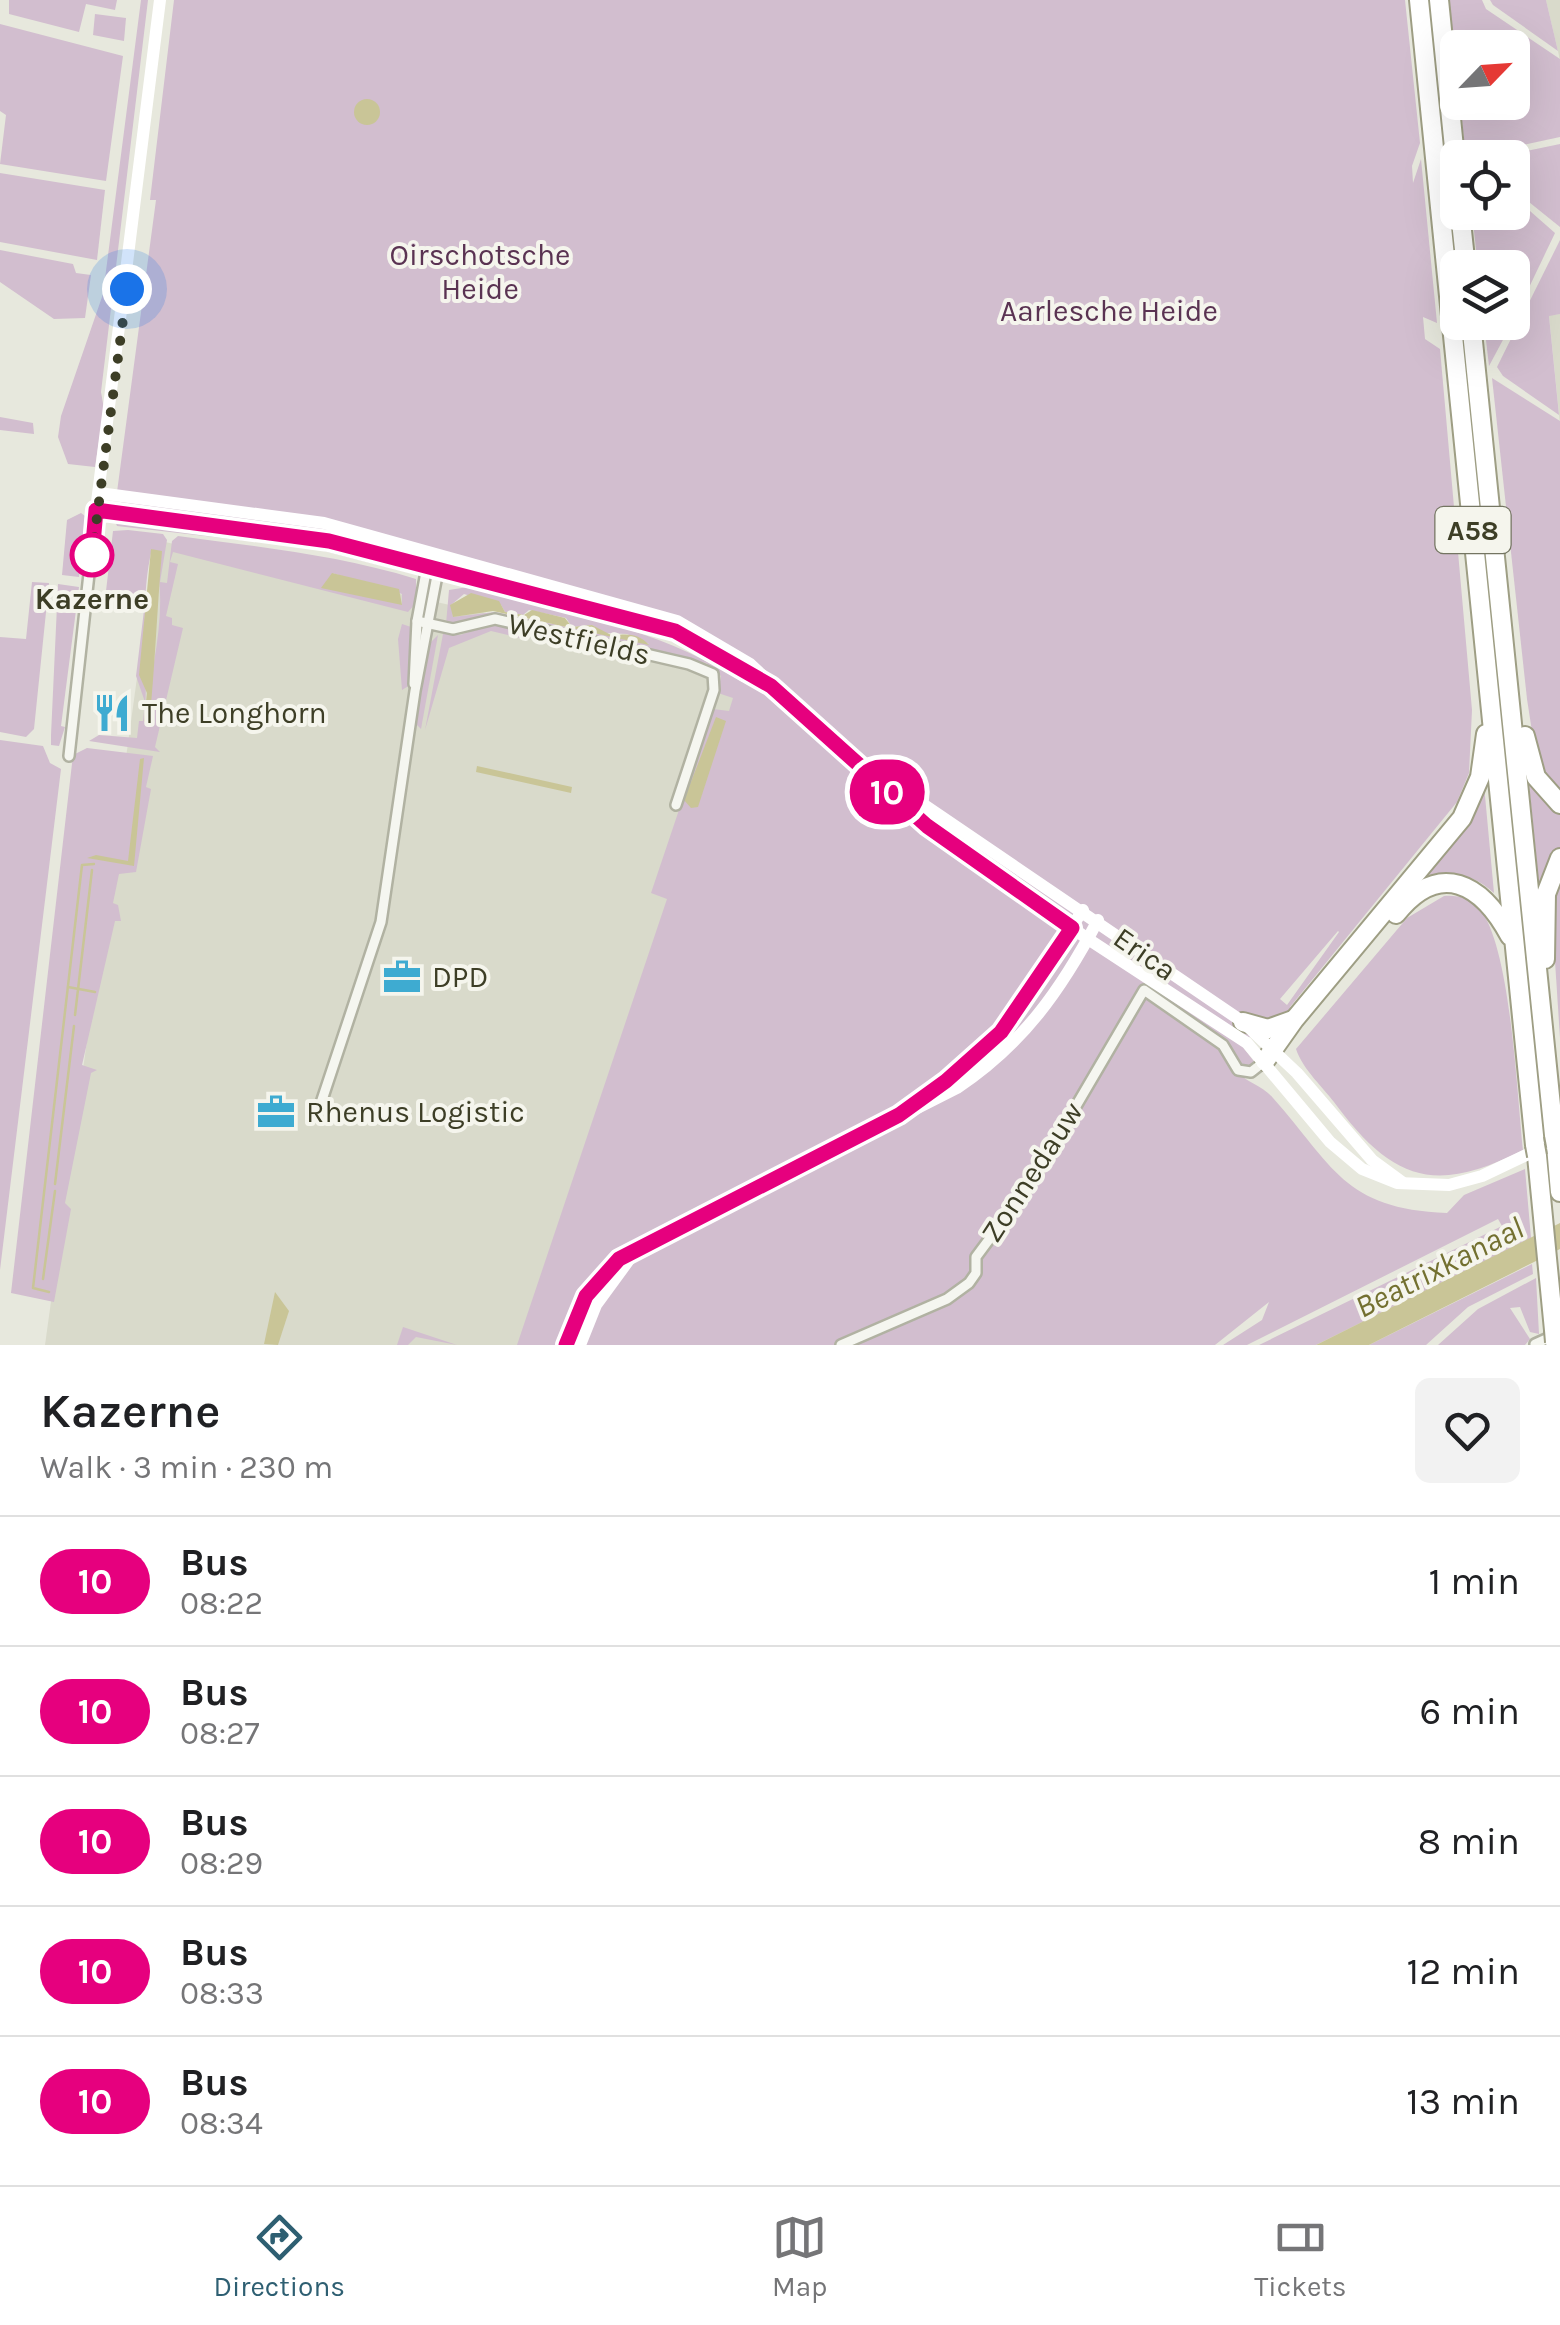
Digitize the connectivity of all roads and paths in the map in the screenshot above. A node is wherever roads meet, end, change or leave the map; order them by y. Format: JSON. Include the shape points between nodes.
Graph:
{"nodes":[{"id":1,"x":160,"y":0,"type":"edge"},
{"id":2,"x":1420,"y":0,"type":"edge"},
{"id":3,"x":1439,"y":0,"type":"edge"},
{"id":4,"x":1453,"y":140,"type":"edge"},
{"id":5,"x":1473,"y":340,"type":"edge"},
{"id":6,"x":98,"y":494,"type":"junction"},
{"id":7,"x":96,"y":510,"type":"junction"},
{"id":8,"x":434,"y":561,"type":"junction"},
{"id":9,"x":416,"y":620,"type":"junction"},
{"id":10,"x":428,"y":626,"type":"junction"},
{"id":11,"x":1503,"y":628,"type":"junction"},
{"id":12,"x":415,"y":692,"type":"junction"},
{"id":13,"x":1491,"y":704,"type":"junction"},
{"id":14,"x":69,"y":756,"type":"dead end"},
{"id":15,"x":856,"y":761,"type":"junction"},
{"id":16,"x":676,"y":804,"type":"dead end"},
{"id":17,"x":1560,"y":804,"type":"edge"},
{"id":18,"x":1560,"y":858,"type":"edge"},
{"id":19,"x":1082,"y":910,"type":"junction"},
{"id":20,"x":1098,"y":920,"type":"junction"},
{"id":21,"x":1072,"y":928,"type":"junction"},
{"id":22,"x":1088,"y":939,"type":"junction"},
{"id":23,"x":1515,"y":945,"type":"junction"},
{"id":24,"x":1144,"y":990,"type":"joint"},
{"id":25,"x":1541,"y":1010,"type":"junction"},
{"id":26,"x":1294,"y":1020,"type":"junction"},
{"id":27,"x":1243,"y":1022,"type":"junction"},
{"id":28,"x":1272,"y":1054,"type":"junction"},
{"id":29,"x":319,"y":1109,"type":"dead end"},
{"id":30,"x":899,"y":1115,"type":"junction"},
{"id":31,"x":1557,"y":1140,"type":"edge"},
{"id":32,"x":1560,"y":1192,"type":"edge"},
{"id":33,"x":636,"y":1251,"type":"junction"},
{"id":34,"x":1556,"y":1337,"type":"edge"},
{"id":35,"x":1535,"y":1344,"type":"edge"},
{"id":36,"x":566,"y":1345,"type":"edge"},
{"id":37,"x":580,"y":1345,"type":"edge"},
{"id":38,"x":841,"y":1345,"type":"edge"}],
"edges":[{"from":1,"to":6,"type":"street"},
{"from":2,"to":13,"type":"highway","number":"A58"},
{"from":3,"to":4,"type":"highway"},
{"from":5,"to":11,"type":"highway","number":"A58"},
{"from":6,"to":7,"type":"street"},
{"from":6,"to":8,"type":"street","name":"Erica","via":[[324,523]]},
{"from":7,"to":8,"type":"street","name":"Erica"},
{"from":7,"to":14,"type":"street"},
{"from":8,"to":9,"type":"street"},
{"from":8,"to":10,"type":"street"},
{"from":8,"to":15,"type":"street","name":"Erica","via":[[652,611],[731,650]]},
{"from":9,"to":10,"type":"street","name":"Westfields"},
{"from":9,"to":12,"type":"street"},
{"from":10,"to":12,"type":"street"},
{"from":10,"to":16,"type":"street","name":"Westfields","via":[[453,630],[495,619],[713,674],[714,690]]},
{"from":11,"to":17,"type":"highway","number":"A58","via":[[1527,753],[1536,777]]},
{"from":11,"to":25,"type":"highway","number":"A58"},
{"from":12,"to":29,"type":"street","via":[[374,950]]},
{"from":13,"to":23,"type":"highway","number":"A58"},
{"from":13,"to":26,"type":"highway","number":"A58","via":[[1480,777],[1462,818]]},
{"from":15,"to":19,"type":"street","name":"Erica"},
{"from":15,"to":21,"type":"street","name":"Erica","via":[[927,826]]},
{"from":18,"to":25,"type":"highway","number":"A58","via":[[1546,894]]},
{"from":19,"to":20,"type":"street","name":"Erica"},
{"from":19,"to":21,"type":"street"},
{"from":20,"to":22,"type":"street"},
{"from":20,"to":27,"type":"street","name":"Erica"},
{"from":21,"to":22,"type":"street","name":"Erica"},
{"from":21,"to":30,"type":"street","via":[[1001,1032]]},
{"from":22,"to":28,"type":"street","name":"Erica"},
{"from":22,"to":30,"type":"street","via":[[1044,1011],[1007,1051],[957,1088]]},
{"from":23,"to":28,"type":"highway","number":"A58","via":[[1480,893],[1448,884],[1420,892]]},
{"from":23,"to":34,"type":"highway","number":"A58"},
{"from":24,"to":28,"type":"street","name":"Erica","via":[[1218,1041],[1244,1073]]},
{"from":24,"to":38,"type":"street","name":"Zonnedauw","via":[[1032,1182],[976,1256],[969,1283]]},
{"from":25,"to":31,"type":"highway","number":"A58"},
{"from":26,"to":27,"type":"highway","via":[[1268,1029]]},
{"from":26,"to":28,"type":"highway","number":"A58"},
{"from":27,"to":28,"type":"street","name":"Erica"},
{"from":28,"to":31,"type":"street","name":"Erica","via":[[1346,1158],[1378,1177],[1430,1186],[1470,1180]]},
{"from":30,"to":33,"type":"street"},
{"from":31,"to":32,"type":"highway","number":"A58"},
{"from":33,"to":36,"type":"street","via":[[619,1259],[586,1296]]},
{"from":33,"to":37,"type":"street","via":[[596,1305]]},
{"from":34,"to":35,"type":"street"}]}
